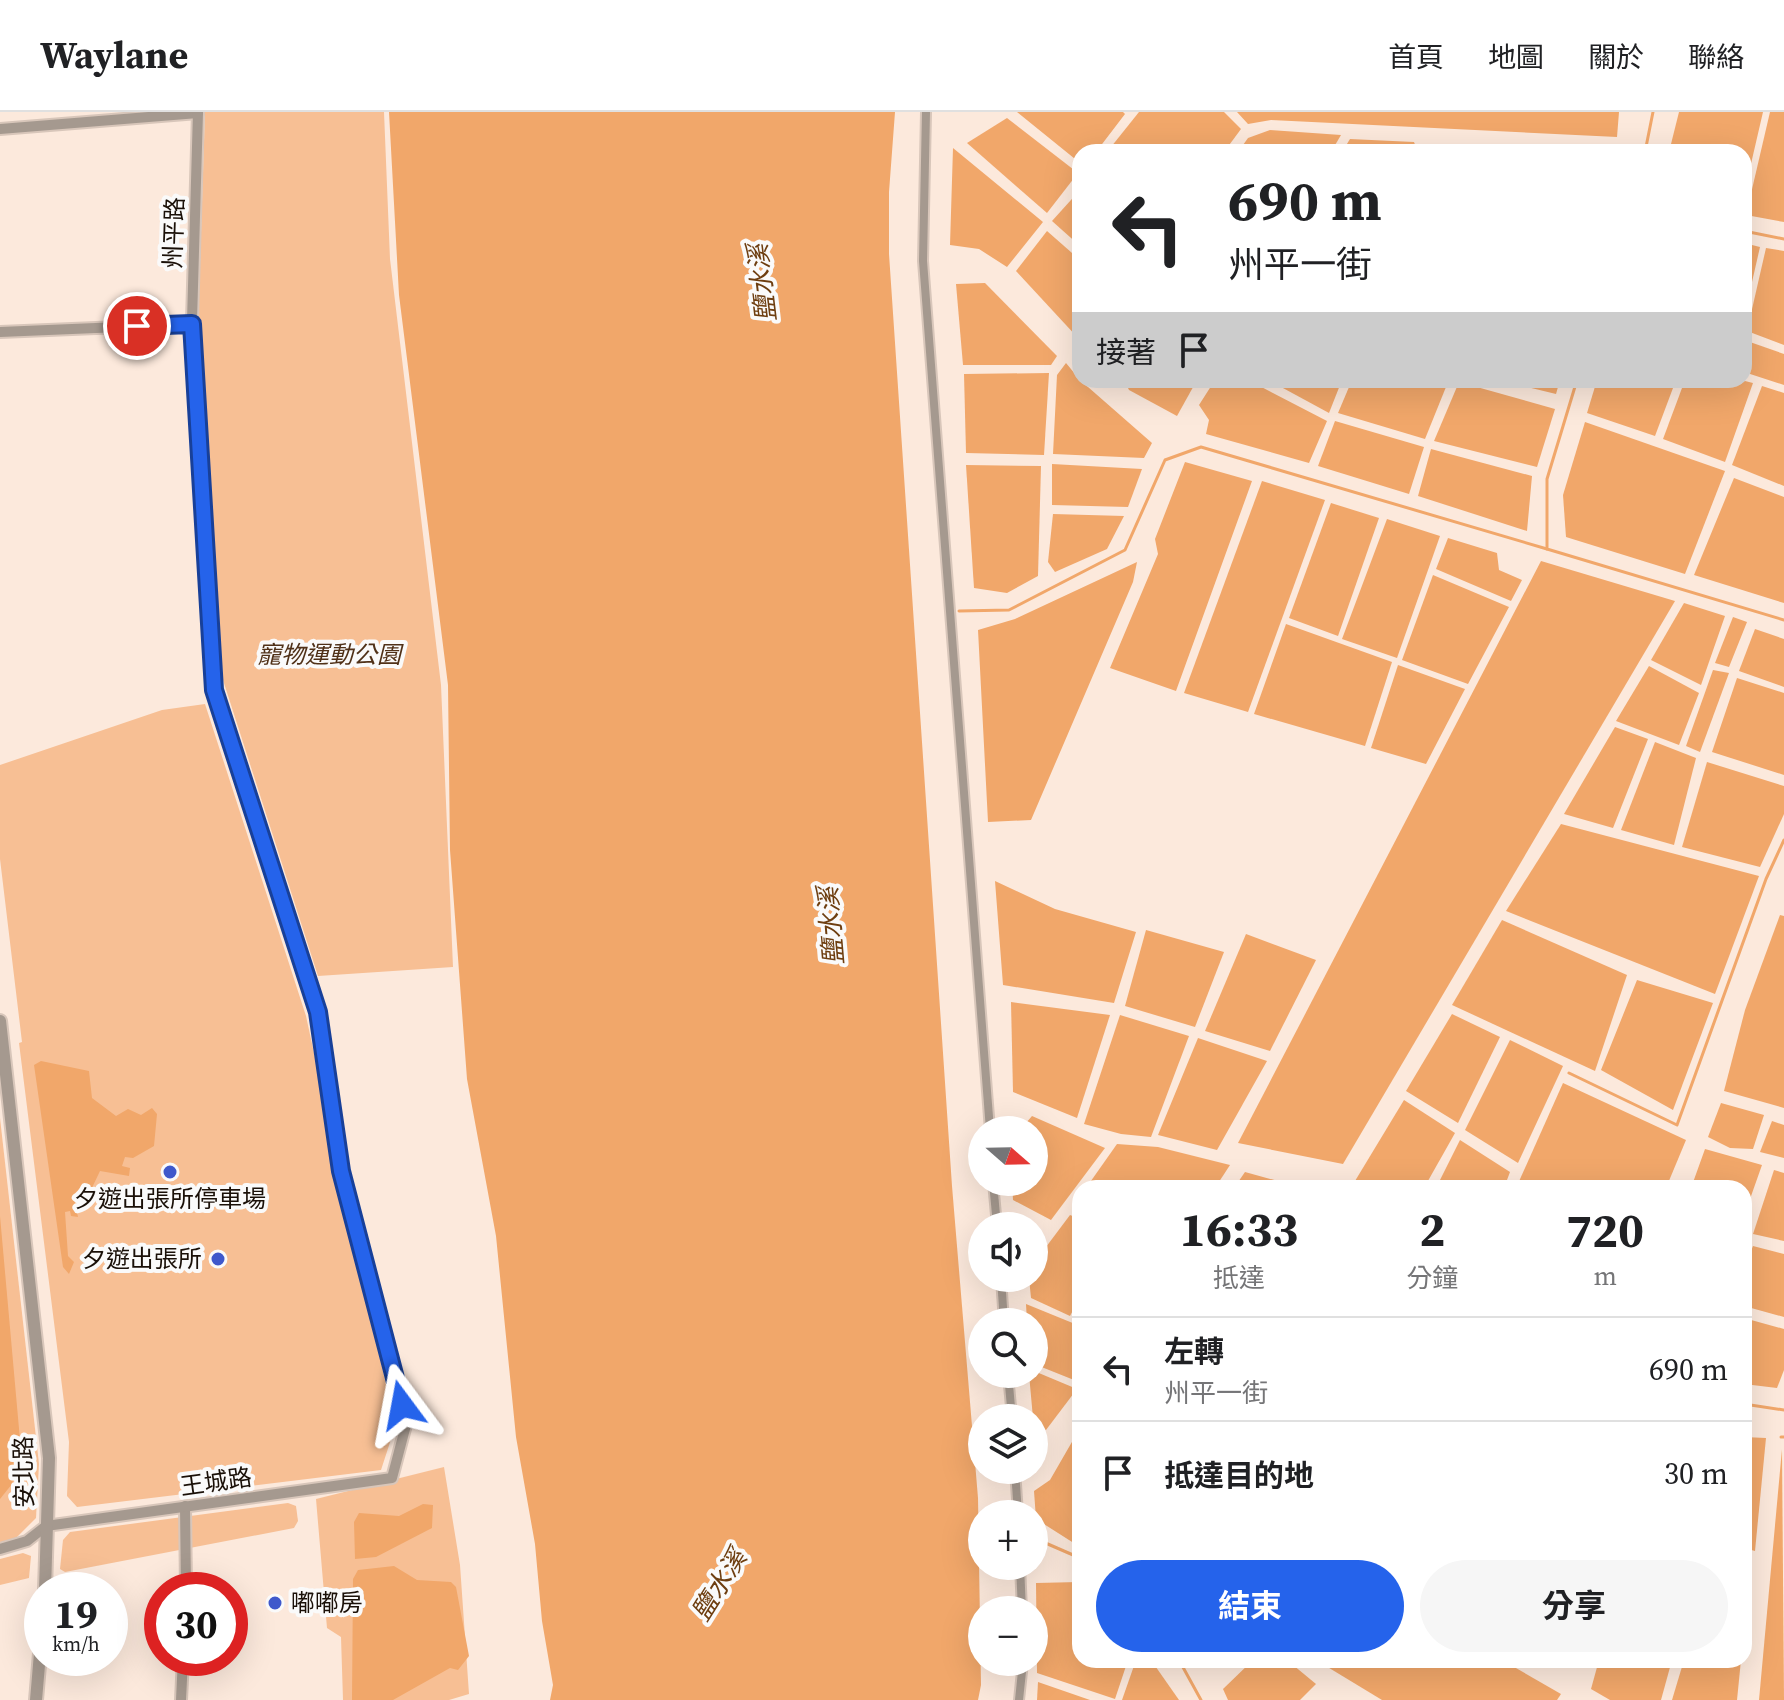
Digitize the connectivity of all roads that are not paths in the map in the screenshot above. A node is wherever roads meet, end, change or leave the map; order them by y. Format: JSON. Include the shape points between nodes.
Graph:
{"nodes":[{"id":1,"x":198,"y":112,"type":"edge"},
{"id":2,"x":926,"y":112,"type":"edge"},
{"id":3,"x":0,"y":129,"type":"edge"},
{"id":4,"x":192,"y":324,"type":"junction"},
{"id":5,"x":0,"y":332,"type":"edge"},
{"id":6,"x":0,"y":1021,"type":"edge"},
{"id":7,"x":989,"y":1116,"type":"edge"},
{"id":8,"x":392,"y":1478,"type":"joint"},
{"id":9,"x":185,"y":1506,"type":"junction"},
{"id":10,"x":46,"y":1526,"type":"junction"},
{"id":11,"x":0,"y":1549,"type":"edge"},
{"id":12,"x":45,"y":1572,"type":"edge"},
{"id":13,"x":186,"y":1572,"type":"edge"},
{"id":14,"x":38,"y":1676,"type":"edge"},
{"id":15,"x":182,"y":1676,"type":"edge"},
{"id":16,"x":1022,"y":1676,"type":"edge"},
{"id":17,"x":36,"y":1700,"type":"edge"},
{"id":18,"x":181,"y":1700,"type":"edge"},
{"id":19,"x":1019,"y":1700,"type":"edge"}],
"edges":[{"from":1,"to":3,"type":"street"},
{"from":1,"to":4,"type":"street","name":"州平路"},
{"from":2,"to":7,"type":"street","via":[[923,261]]},
{"from":4,"to":5,"type":"street"},
{"from":4,"to":8,"type":"street","name":"州平路","via":[[214,690],[318,1012],[341,1171],[406,1425]]},
{"from":6,"to":10,"type":"street","name":"安北路","via":[[49,1458]]},
{"from":8,"to":9,"type":"street","name":"王城路"},
{"from":9,"to":10,"type":"street","name":"王城路"},
{"from":9,"to":13,"type":"street"},
{"from":10,"to":11,"type":"street","via":[[27,1541]]},
{"from":10,"to":12,"type":"street","name":"安北路"},
{"from":14,"to":17,"type":"street"},
{"from":15,"to":18,"type":"street"},
{"from":16,"to":19,"type":"street"}]}
